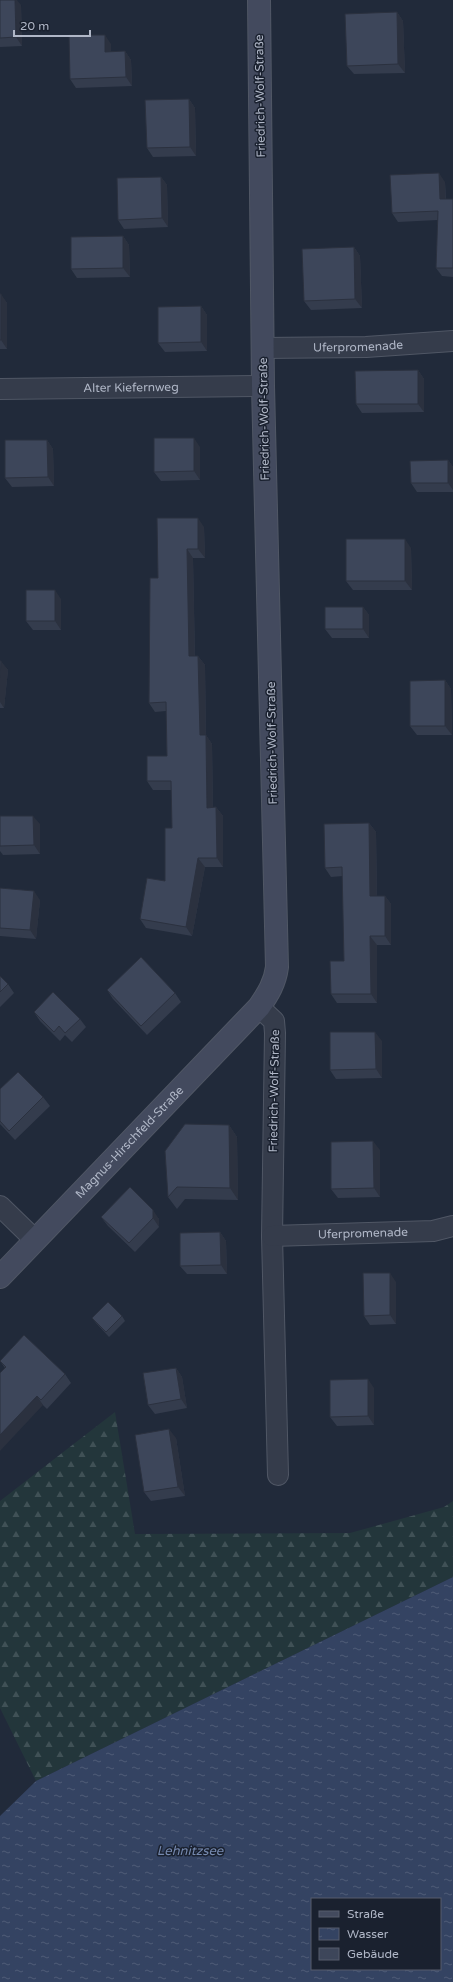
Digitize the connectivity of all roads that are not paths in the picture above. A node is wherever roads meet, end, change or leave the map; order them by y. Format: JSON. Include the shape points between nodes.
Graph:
{"nodes":[{"id":1,"x":259,"y":0,"type":"edge"},
{"id":2,"x":453,"y":341,"type":"edge"},
{"id":3,"x":262,"y":348,"type":"junction"},
{"id":4,"x":263,"y":386,"type":"junction"},
{"id":5,"x":0,"y":389,"type":"edge"},
{"id":6,"x":259,"y":1008,"type":"junction"},
{"id":7,"x":0,"y":1206,"type":"edge"},
{"id":8,"x":453,"y":1226,"type":"edge"},
{"id":9,"x":272,"y":1236,"type":"junction"},
{"id":10,"x":34,"y":1240,"type":"junction"},
{"id":11,"x":0,"y":1277,"type":"edge"},
{"id":12,"x":278,"y":1475,"type":"dead end"}],
"edges":[{"from":1,"to":3,"type":"street","name":"Friedrich-Wolf-Straße"},
{"from":2,"to":3,"type":"street","name":"Uferpromenade","via":[[366,347]]},
{"from":3,"to":4,"type":"street","name":"Friedrich-Wolf-Straße"},
{"from":4,"to":5,"type":"street","name":"Alter Kiefernweg"},
{"from":4,"to":6,"type":"street","name":"Friedrich-Wolf-Straße","via":[[277,967],[272,988]]},
{"from":6,"to":9,"type":"street","name":"Friedrich-Wolf-Straße","via":[[274,1021]]},
{"from":6,"to":10,"type":"street","name":"Magnus-Hirschfeld-Straße"},
{"from":7,"to":10,"type":"street"},
{"from":8,"to":9,"type":"street","name":"Uferpromenade","via":[[433,1231]]},
{"from":9,"to":12,"type":"street","name":"Friedrich-Wolf-Straße"},
{"from":10,"to":11,"type":"street","name":"Magnus-Hirschfeld-Straße"}]}
